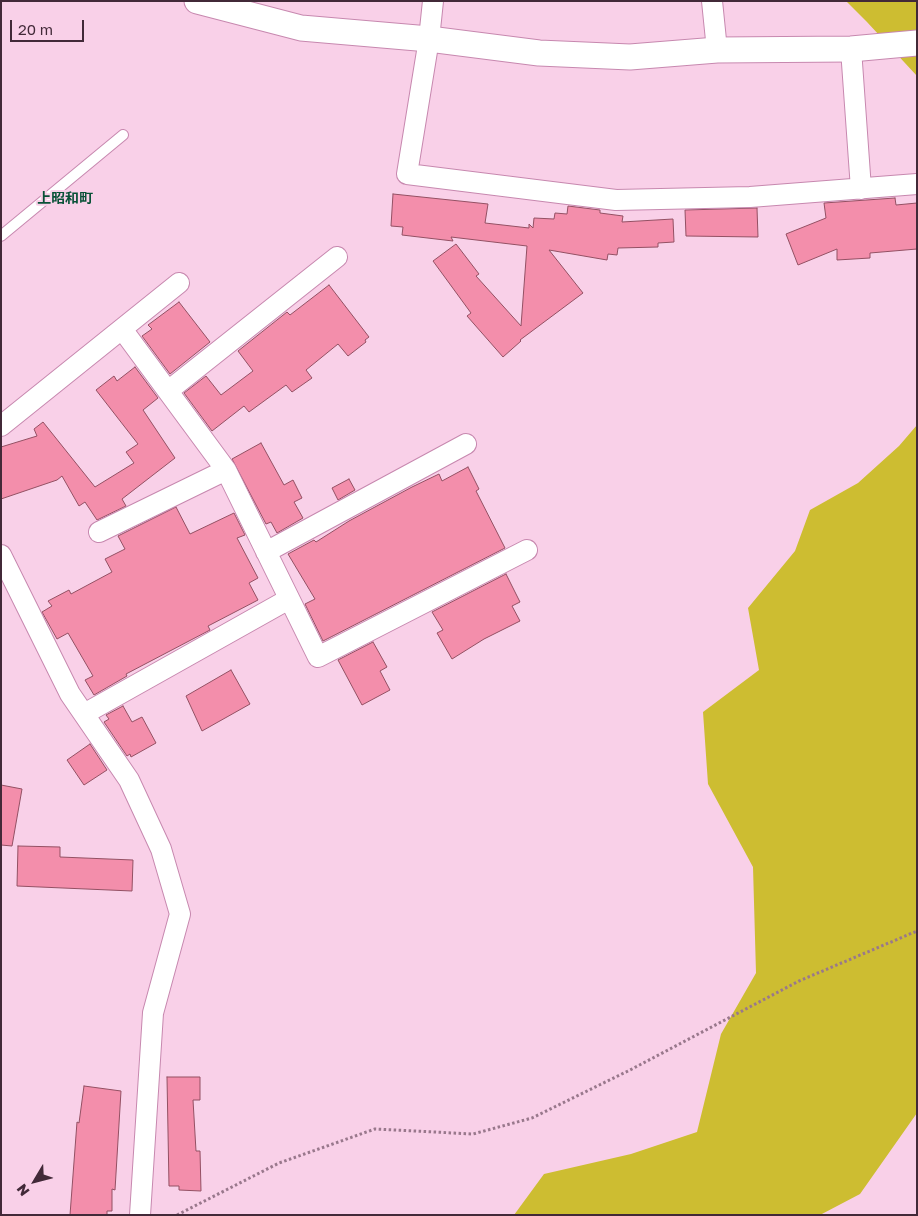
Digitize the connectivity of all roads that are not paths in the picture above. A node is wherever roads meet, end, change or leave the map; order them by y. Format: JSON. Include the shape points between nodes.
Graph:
{"nodes":[{"id":1,"x":197,"y":1,"type":"edge"},
{"id":2,"x":432,"y":1,"type":"edge"},
{"id":3,"x":712,"y":1,"type":"edge"},
{"id":4,"x":429,"y":39,"type":"junction"},
{"id":5,"x":917,"y":43,"type":"edge"},
{"id":6,"x":851,"y":49,"type":"junction"},
{"id":7,"x":717,"y":50,"type":"junction"},
{"id":8,"x":123,"y":135,"type":"dead end"},
{"id":9,"x":917,"y":184,"type":"edge"},
{"id":10,"x":861,"y":189,"type":"junction"},
{"id":11,"x":1,"y":236,"type":"edge"},
{"id":12,"x":337,"y":257,"type":"dead end"},
{"id":13,"x":179,"y":283,"type":"dead end"},
{"id":14,"x":122,"y":329,"type":"junction"},
{"id":15,"x":168,"y":391,"type":"junction"},
{"id":16,"x":1,"y":426,"type":"edge"},
{"id":17,"x":466,"y":444,"type":"dead end"},
{"id":18,"x":226,"y":470,"type":"junction"},
{"id":19,"x":99,"y":532,"type":"dead end"},
{"id":20,"x":527,"y":550,"type":"dead end"},
{"id":21,"x":266,"y":552,"type":"junction"},
{"id":22,"x":1,"y":555,"type":"edge"},
{"id":23,"x":289,"y":599,"type":"junction"},
{"id":24,"x":84,"y":714,"type":"junction"},
{"id":25,"x":140,"y":1215,"type":"edge"}],
"edges":[{"from":1,"to":4,"type":"street","via":[[301,28]]},
{"from":2,"to":4,"type":"street"},
{"from":3,"to":7,"type":"street"},
{"from":4,"to":7,"type":"street","via":[[539,53],[630,57]]},
{"from":4,"to":10,"type":"street","via":[[407,174],[616,200],[750,197]]},
{"from":5,"to":6,"type":"street"},
{"from":6,"to":7,"type":"street"},
{"from":6,"to":10,"type":"street"},
{"from":8,"to":11,"type":"lane"},
{"from":9,"to":10,"type":"street"},
{"from":12,"to":15,"type":"street"},
{"from":13,"to":14,"type":"street"},
{"from":14,"to":15,"type":"street"},
{"from":14,"to":16,"type":"street"},
{"from":15,"to":18,"type":"street"},
{"from":17,"to":21,"type":"street"},
{"from":18,"to":19,"type":"street"},
{"from":18,"to":21,"type":"street"},
{"from":20,"to":23,"type":"street","via":[[318,657]]},
{"from":21,"to":23,"type":"street"},
{"from":22,"to":24,"type":"street","via":[[70,694]]},
{"from":23,"to":24,"type":"street"},
{"from":24,"to":25,"type":"street","via":[[129,780],[161,849],[180,914],[153,1014]]}]}
